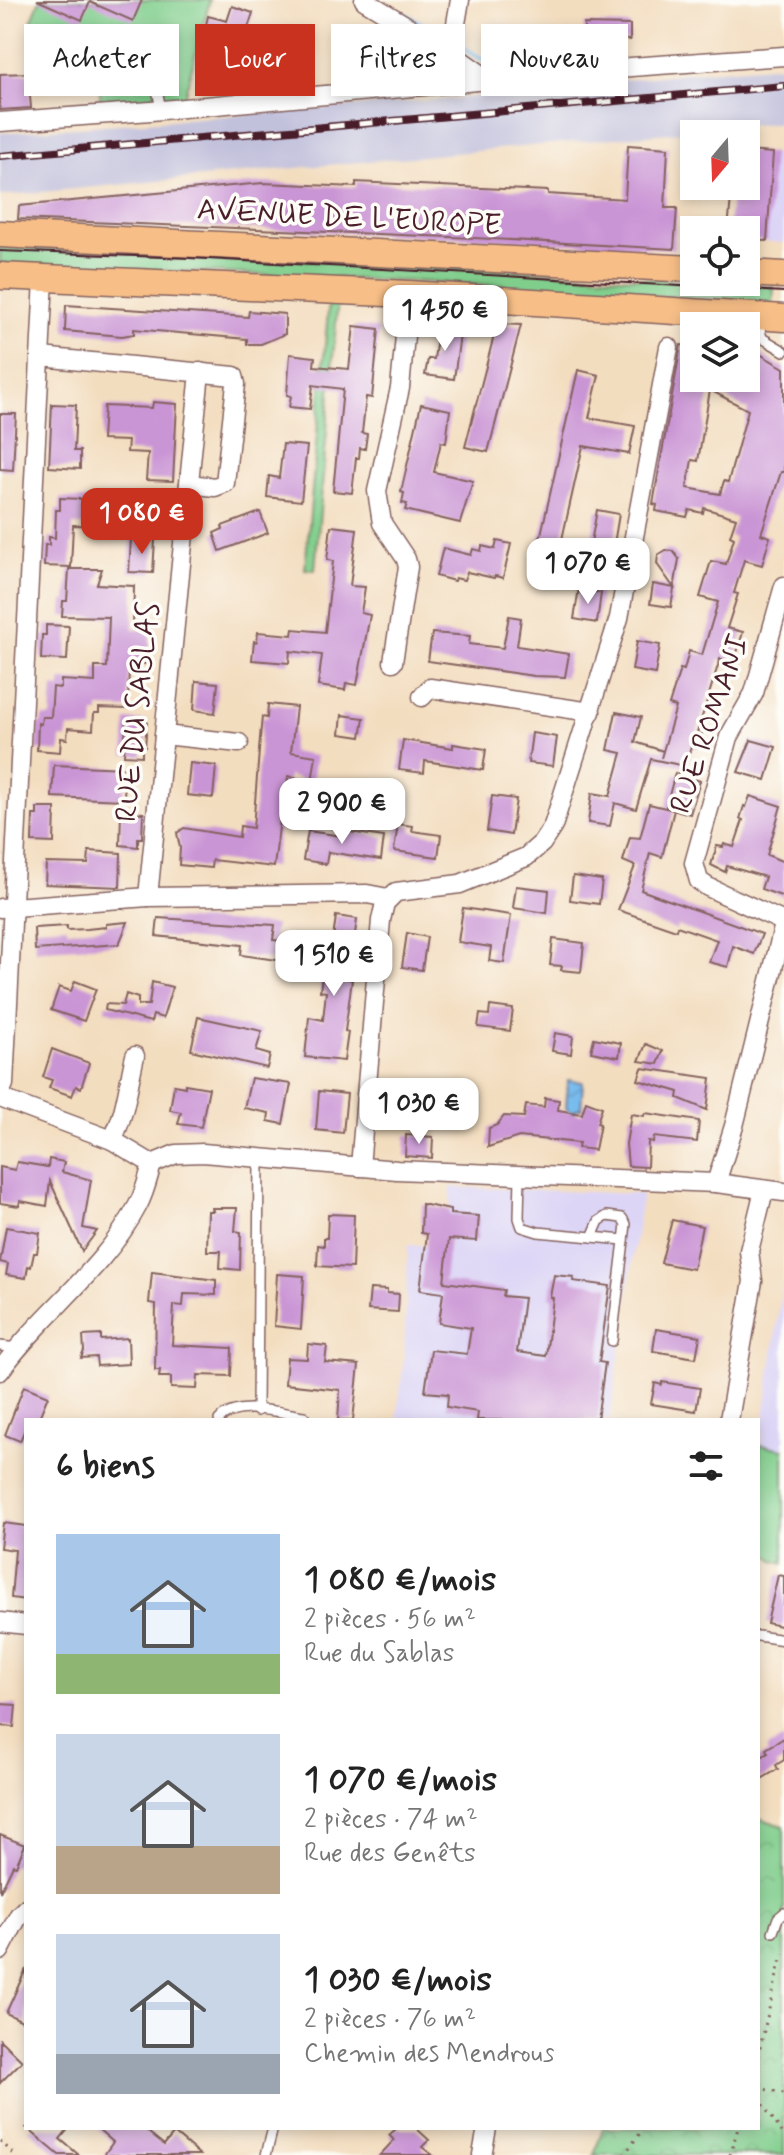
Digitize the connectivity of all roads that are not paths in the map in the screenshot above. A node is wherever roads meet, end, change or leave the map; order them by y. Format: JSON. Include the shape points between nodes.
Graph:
{"nodes":[{"id":1,"x":364,"y":0,"type":"edge"},
{"id":2,"x":460,"y":0,"type":"edge"},
{"id":3,"x":403,"y":24,"type":"edge"},
{"id":4,"x":456,"y":24,"type":"edge"},
{"id":5,"x":784,"y":56,"type":"edge"},
{"id":6,"x":628,"y":68,"type":"edge"},
{"id":7,"x":481,"y":80,"type":"edge"},
{"id":8,"x":158,"y":96,"type":"edge"},
{"id":9,"x":161,"y":110,"type":"junction"},
{"id":10,"x":0,"y":122,"type":"edge"},
{"id":11,"x":0,"y":234,"type":"edge"},
{"id":12,"x":680,"y":268,"type":"edge"},
{"id":13,"x":760,"y":274,"type":"edge"},
{"id":14,"x":784,"y":275,"type":"edge"},
{"id":15,"x":0,"y":276,"type":"edge"},
{"id":16,"x":44,"y":278,"type":"junction"},
{"id":17,"x":409,"y":294,"type":"junction"},
{"id":18,"x":775,"y":317,"type":"edge"},
{"id":19,"x":669,"y":347,"type":"dead end"},
{"id":20,"x":784,"y":351,"type":"edge"},
{"id":21,"x":41,"y":357,"type":"junction"},
{"id":22,"x":200,"y":372,"type":"junction"},
{"id":23,"x":189,"y":484,"type":"junction"},
{"id":24,"x":784,"y":586,"type":"edge"},
{"id":25,"x":393,"y":662,"type":"dead end"},
{"id":26,"x":422,"y":697,"type":"dead end"},
{"id":27,"x":591,"y":712,"type":"junction"},
{"id":28,"x":164,"y":735,"type":"junction"},
{"id":29,"x":239,"y":743,"type":"dead end"},
{"id":30,"x":148,"y":897,"type":"junction"},
{"id":31,"x":388,"y":898,"type":"junction"},
{"id":32,"x":7,"y":907,"type":"edge"},
{"id":33,"x":784,"y":923,"type":"edge"},
{"id":34,"x":135,"y":1056,"type":"dead end"},
{"id":35,"x":0,"y":1096,"type":"edge"},
{"id":36,"x":112,"y":1140,"type":"junction"},
{"id":37,"x":259,"y":1158,"type":"junction"},
{"id":38,"x":152,"y":1164,"type":"junction"},
{"id":39,"x":360,"y":1167,"type":"junction"},
{"id":40,"x":520,"y":1175,"type":"junction"},
{"id":41,"x":716,"y":1183,"type":"junction"},
{"id":42,"x":764,"y":1190,"type":"junction"},
{"id":43,"x":784,"y":1192,"type":"edge"},
{"id":44,"x":592,"y":1237,"type":"junction"},
{"id":45,"x":624,"y":1240,"type":"junction"},
{"id":46,"x":612,"y":1341,"type":"dead end"},
{"id":47,"x":8,"y":1347,"type":"edge"},
{"id":48,"x":0,"y":1371,"type":"edge"},
{"id":49,"x":257,"y":1411,"type":"junction"},
{"id":50,"x":304,"y":1416,"type":"dead end"},
{"id":51,"x":221,"y":1418,"type":"edge"},
{"id":52,"x":729,"y":1418,"type":"edge"},
{"id":53,"x":0,"y":1622,"type":"edge"},
{"id":54,"x":24,"y":1625,"type":"edge"},
{"id":55,"x":760,"y":1636,"type":"edge"},
{"id":56,"x":784,"y":1640,"type":"edge"},
{"id":57,"x":24,"y":1910,"type":"edge"},
{"id":58,"x":784,"y":1913,"type":"edge"},
{"id":59,"x":773,"y":1932,"type":"dead end"},
{"id":60,"x":0,"y":1951,"type":"edge"},
{"id":61,"x":272,"y":2130,"type":"edge"},
{"id":62,"x":487,"y":2130,"type":"edge"},
{"id":63,"x":266,"y":2155,"type":"edge"},
{"id":64,"x":482,"y":2155,"type":"edge"}],
"edges":[{"from":1,"to":3,"type":"street"},
{"from":2,"to":4,"type":"street"},
{"from":5,"to":6,"type":"street"},
{"from":7,"to":9,"type":"street"},
{"from":8,"to":9,"type":"lane"},
{"from":9,"to":10,"type":"street"},
{"from":11,"to":12,"type":"main road","name":"AVENUE DE L'EUROPE"},
{"from":13,"to":14,"type":"main road"},
{"from":15,"to":16,"type":"main road"},
{"from":16,"to":17,"type":"main road"},
{"from":16,"to":21,"type":"street"},
{"from":17,"to":18,"type":"main road"},
{"from":17,"to":25,"type":"street","via":[[400,388],[377,491],[382,523],[408,567]]},
{"from":18,"to":20,"type":"lane","via":[[760,330],[762,338]]},
{"from":19,"to":27,"type":"street","via":[[619,618]]},
{"from":21,"to":22,"type":"street"},
{"from":21,"to":32,"type":"street"},
{"from":22,"to":23,"type":"street","name":"RUE DU SABLAS"},
{"from":22,"to":23,"type":"street","via":[[230,374],[236,384],[225,483]]},
{"from":23,"to":28,"type":"street","name":"RUE DU SABLAS"},
{"from":24,"to":33,"type":"street","name":"RUE ROMANI","via":[[754,693],[729,737],[694,863],[699,881],[708,887]]},
{"from":26,"to":27,"type":"street","via":[[430,688]]},
{"from":27,"to":31,"type":"street","via":[[559,814],[542,843],[526,857],[460,884],[396,892]]},
{"from":28,"to":29,"type":"street"},
{"from":28,"to":30,"type":"street","name":"RUE DU SABLAS"},
{"from":30,"to":31,"type":"street"},
{"from":30,"to":32,"type":"street"},
{"from":31,"to":39,"type":"street","via":[[381,920]]},
{"from":32,"to":35,"type":"street"},
{"from":33,"to":41,"type":"street","name":"RUE ROMANI"},
{"from":34,"to":36,"type":"street","via":[[123,1121]]},
{"from":35,"to":36,"type":"street"},
{"from":36,"to":38,"type":"street"},
{"from":37,"to":38,"type":"street","via":[[176,1154]]},
{"from":37,"to":39,"type":"street"},
{"from":37,"to":49,"type":"lane"},
{"from":38,"to":47,"type":"street","via":[[138,1205],[82,1282]]},
{"from":39,"to":40,"type":"street"},
{"from":40,"to":41,"type":"street"},
{"from":40,"to":44,"type":"lane","via":[[522,1227]]},
{"from":41,"to":42,"type":"street"},
{"from":42,"to":43,"type":"street"},
{"from":42,"to":52,"type":"street","via":[[749,1251],[753,1281]]},
{"from":44,"to":45,"type":"lane"},
{"from":44,"to":45,"type":"lane","via":[[607,1216],[622,1218]]},
{"from":45,"to":46,"type":"lane"},
{"from":47,"to":48,"type":"street"},
{"from":49,"to":50,"type":"lane"},
{"from":49,"to":51,"type":"lane"},
{"from":53,"to":54,"type":"street"},
{"from":55,"to":56,"type":"lane"},
{"from":57,"to":60,"type":"street"},
{"from":58,"to":59,"type":"lane"},
{"from":61,"to":63,"type":"lane"},
{"from":62,"to":64,"type":"street"}]}
